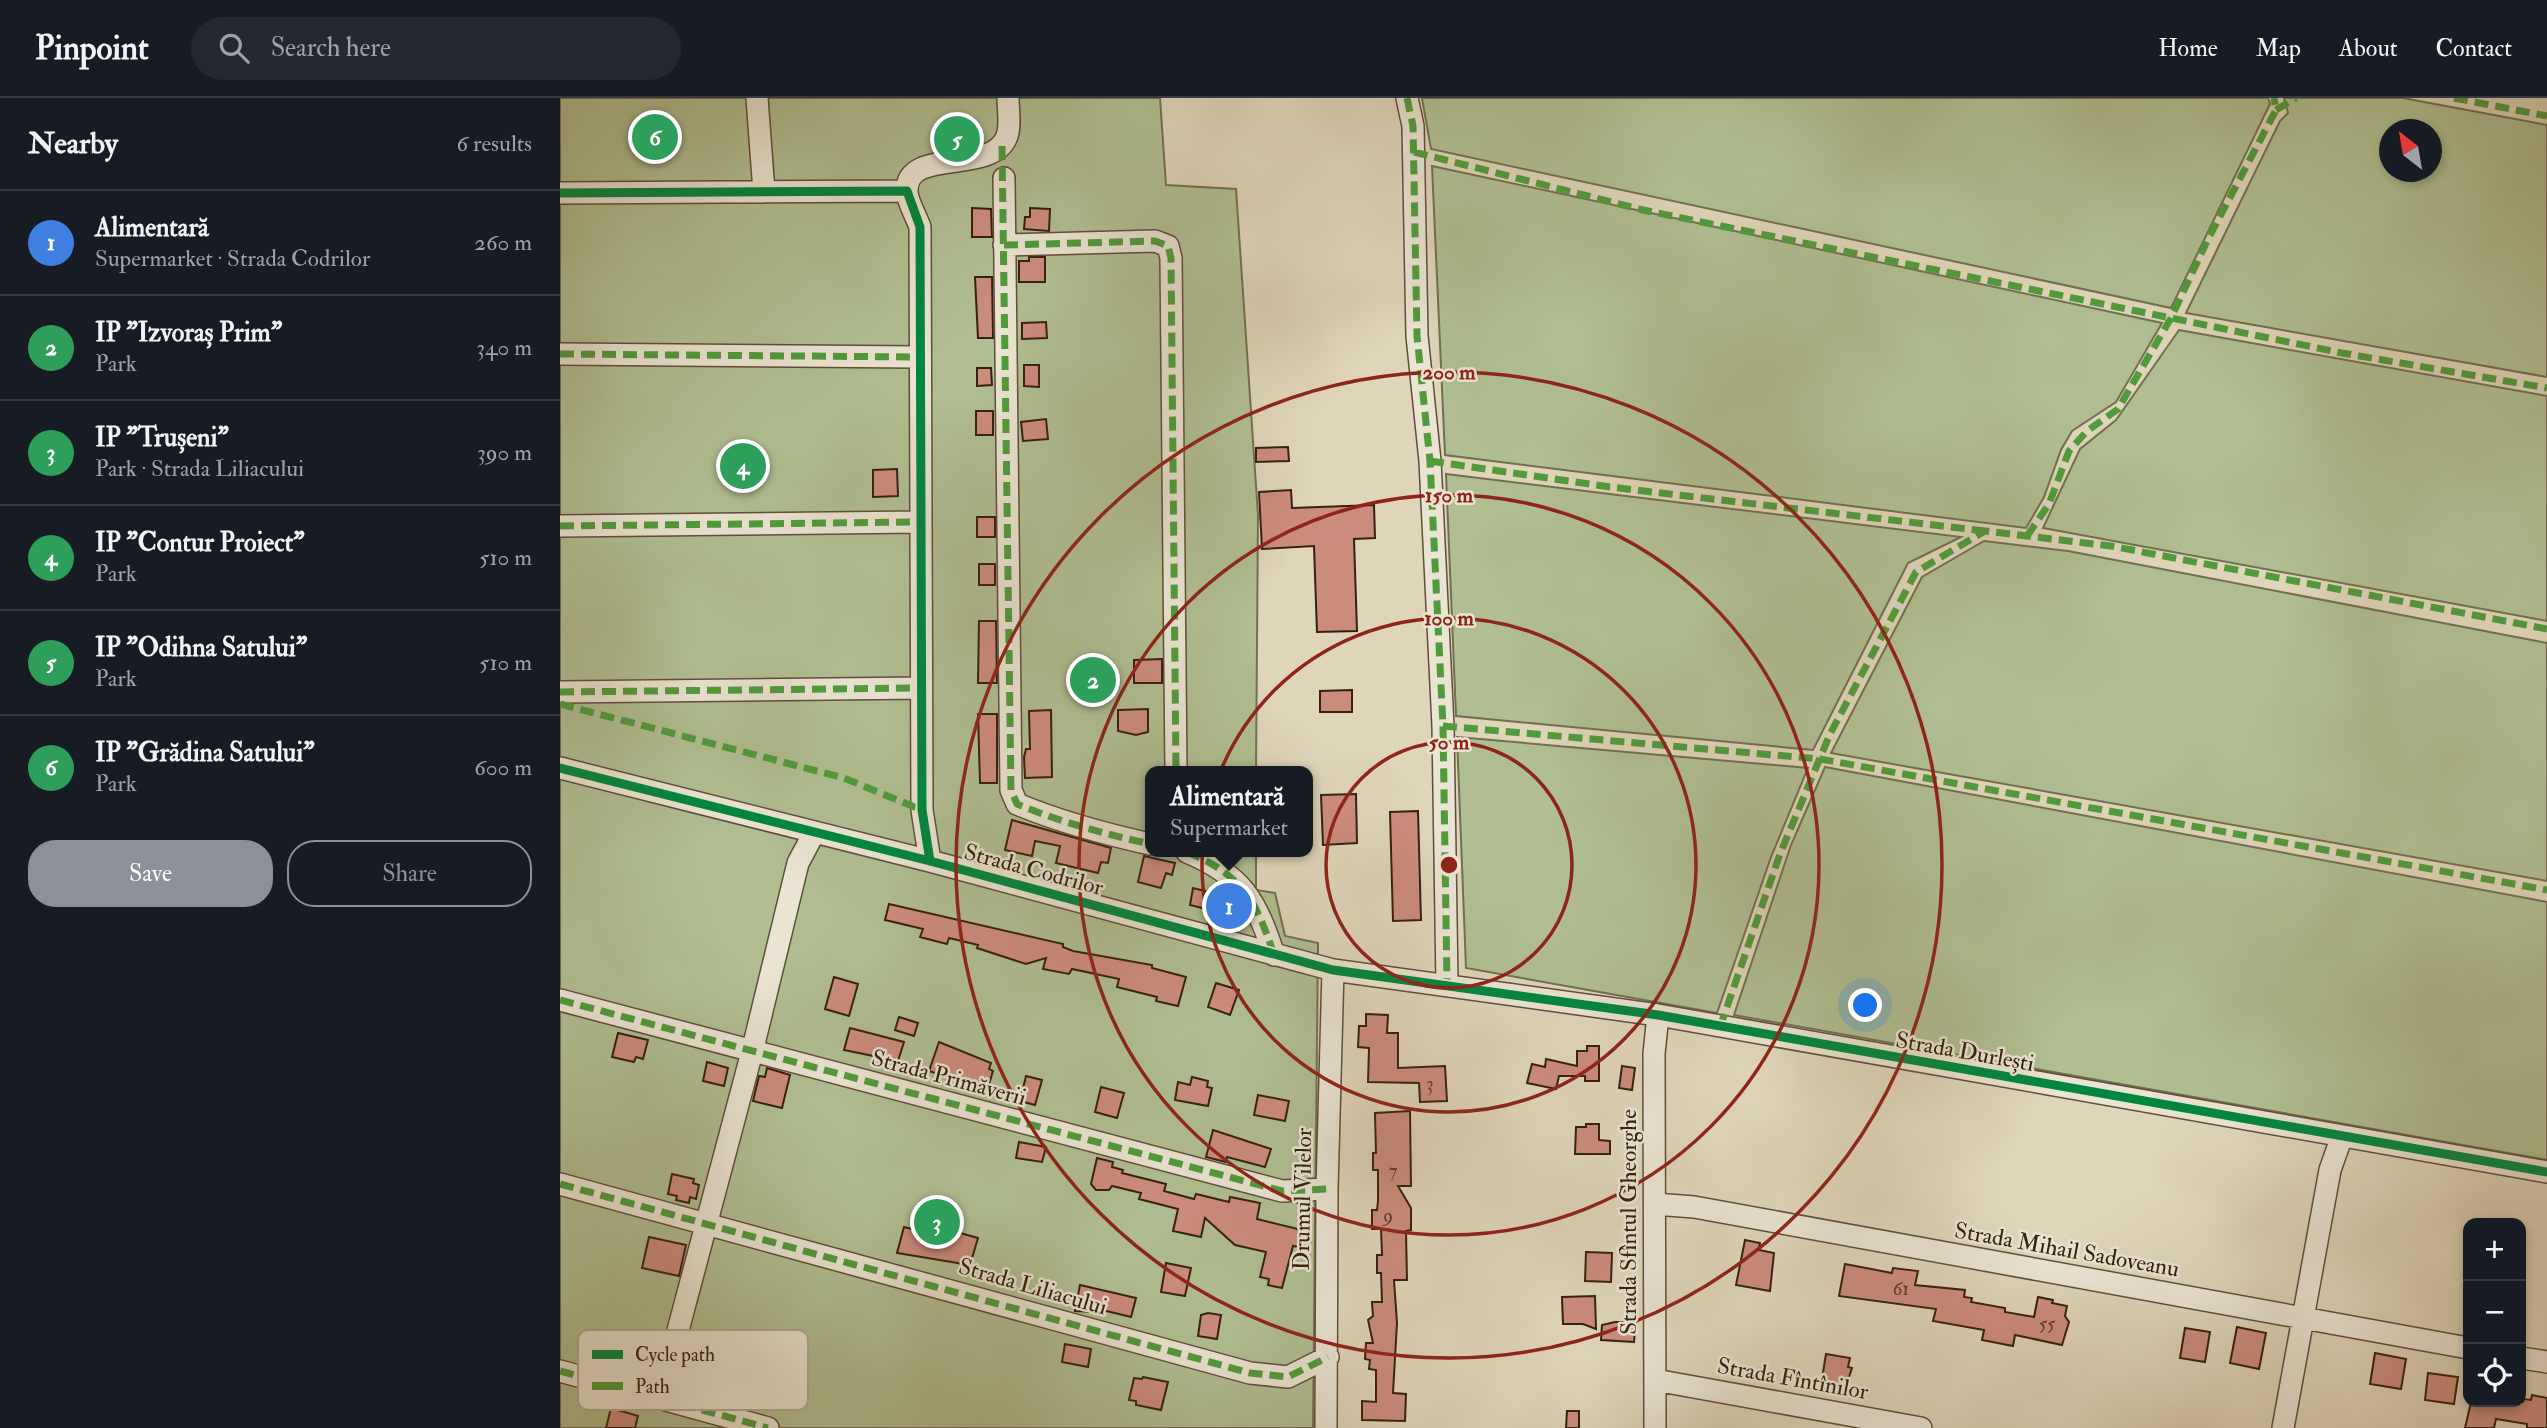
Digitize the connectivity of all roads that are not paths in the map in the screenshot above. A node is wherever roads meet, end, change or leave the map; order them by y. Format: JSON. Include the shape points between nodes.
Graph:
{"nodes":[{"id":1,"x":757,"y":98,"type":"edge"},
{"id":2,"x":1008,"y":98,"type":"edge"},
{"id":3,"x":1407,"y":98,"type":"edge"},
{"id":4,"x":1003,"y":178,"type":"dead end"},
{"id":5,"x":907,"y":191,"type":"junction"},
{"id":6,"x":764,"y":192,"type":"junction"},
{"id":7,"x":560,"y":193,"type":"edge"},
{"id":8,"x":1004,"y":245,"type":"junction"},
{"id":9,"x":560,"y":354,"type":"edge"},
{"id":10,"x":918,"y":357,"type":"junction"},
{"id":11,"x":919,"y":522,"type":"junction"},
{"id":12,"x":560,"y":526,"type":"edge"},
{"id":13,"x":921,"y":688,"type":"junction"},
{"id":14,"x":560,"y":692,"type":"edge"},
{"id":15,"x":1176,"y":766,"type":"edge"},
{"id":16,"x":560,"y":768,"type":"edge"},
{"id":17,"x":814,"y":833,"type":"junction"},
{"id":18,"x":1145,"y":843,"type":"edge"},
{"id":19,"x":1197,"y":857,"type":"edge"},
{"id":20,"x":930,"y":861,"type":"junction"},
{"id":21,"x":1274,"y":955,"type":"junction"},
{"id":22,"x":1333,"y":970,"type":"junction"},
{"id":23,"x":1447,"y":984,"type":"junction"},
{"id":24,"x":560,"y":1000,"type":"edge"},
{"id":25,"x":1658,"y":1015,"type":"junction"},
{"id":26,"x":752,"y":1052,"type":"junction"},
{"id":27,"x":2342,"y":1136,"type":"junction"},
{"id":28,"x":2547,"y":1172,"type":"edge"},
{"id":29,"x":560,"y":1184,"type":"edge"},
{"id":30,"x":1327,"y":1189,"type":"junction"},
{"id":31,"x":1655,"y":1203,"type":"junction"},
{"id":32,"x":705,"y":1222,"type":"junction"},
{"id":33,"x":2304,"y":1319,"type":"junction"},
{"id":34,"x":677,"y":1330,"type":"edge"},
{"id":35,"x":2463,"y":1347,"type":"edge"},
{"id":36,"x":1328,"y":1357,"type":"junction"},
{"id":37,"x":2526,"y":1358,"type":"edge"},
{"id":38,"x":2547,"y":1362,"type":"edge"},
{"id":39,"x":560,"y":1371,"type":"edge"},
{"id":40,"x":578,"y":1376,"type":"edge"},
{"id":41,"x":1655,"y":1380,"type":"junction"},
{"id":42,"x":703,"y":1410,"type":"edge"},
{"id":43,"x":768,"y":1428,"type":"edge"},
{"id":44,"x":1326,"y":1428,"type":"edge"},
{"id":45,"x":1655,"y":1428,"type":"edge"},
{"id":46,"x":1921,"y":1428,"type":"edge"},
{"id":47,"x":2283,"y":1428,"type":"edge"}],
"edges":[{"from":1,"to":6,"type":"street"},
{"from":2,"to":5,"type":"street","via":[[1008,134],[1002,146],[994,153],[922,167],[912,175]]},
{"from":3,"to":23,"type":"street","via":[[1413,126],[1415,294],[1430,461],[1441,698]]},
{"from":4,"to":8,"type":"street"},
{"from":5,"to":6,"type":"street"},
{"from":5,"to":10,"type":"street","via":[[920,226]]},
{"from":6,"to":7,"type":"street"},
{"from":8,"to":15,"type":"street","via":[[1155,241],[1168,246]]},
{"from":8,"to":18,"type":"street","via":[[1011,790],[1017,804],[1033,811]]},
{"from":9,"to":10,"type":"street"},
{"from":10,"to":11,"type":"street"},
{"from":11,"to":12,"type":"street"},
{"from":11,"to":13,"type":"street"},
{"from":13,"to":14,"type":"street"},
{"from":13,"to":20,"type":"street","via":[[922,810]]},
{"from":16,"to":17,"type":"street","name":"Strada Codrilor"},
{"from":17,"to":20,"type":"street","name":"Strada Codrilor"},
{"from":17,"to":26,"type":"street","via":[[797,863]]},
{"from":19,"to":21,"type":"street","via":[[1222,868],[1246,891],[1260,914]]},
{"from":20,"to":21,"type":"street","name":"Strada Codrilor"},
{"from":21,"to":22,"type":"street","name":"Strada Codrilor"},
{"from":22,"to":23,"type":"street","name":"Strada Durlești"},
{"from":22,"to":30,"type":"street","name":"Drumul Vilelor"},
{"from":23,"to":25,"type":"street","name":"Strada Durlești"},
{"from":24,"to":26,"type":"street","name":"Strada Primăverii"},
{"from":25,"to":27,"type":"street","name":"Strada Durlești"},
{"from":25,"to":31,"type":"street","name":"Strada Sfîntul Gheorghe"},
{"from":26,"to":30,"type":"street","name":"Strada Primăverii","via":[[1282,1191]]},
{"from":26,"to":32,"type":"street"},
{"from":27,"to":28,"type":"street","name":"Strada Durlești"},
{"from":27,"to":33,"type":"street","via":[[2330,1170]]},
{"from":29,"to":32,"type":"street","name":"Strada Liliacului"},
{"from":30,"to":36,"type":"street","name":"Drumul Vilelor"},
{"from":31,"to":33,"type":"street","name":"Strada Mihail Sadoveanu"},
{"from":31,"to":41,"type":"street","name":"Strada Sfîntul Gheorghe"},
{"from":32,"to":34,"type":"street"},
{"from":32,"to":36,"type":"street","name":"Strada Liliacului","via":[[1270,1378],[1287,1377]]},
{"from":33,"to":35,"type":"street","name":"Strada Mihail Sadoveanu"},
{"from":33,"to":47,"type":"street"},
{"from":36,"to":44,"type":"street","name":"Drumul Vilelor"},
{"from":37,"to":38,"type":"street"},
{"from":39,"to":40,"type":"street"},
{"from":41,"to":45,"type":"street","name":"Strada Sfîntul Gheorghe"},
{"from":41,"to":46,"type":"street","name":"Strada Fîntînilor"},
{"from":42,"to":43,"type":"street"}]}
